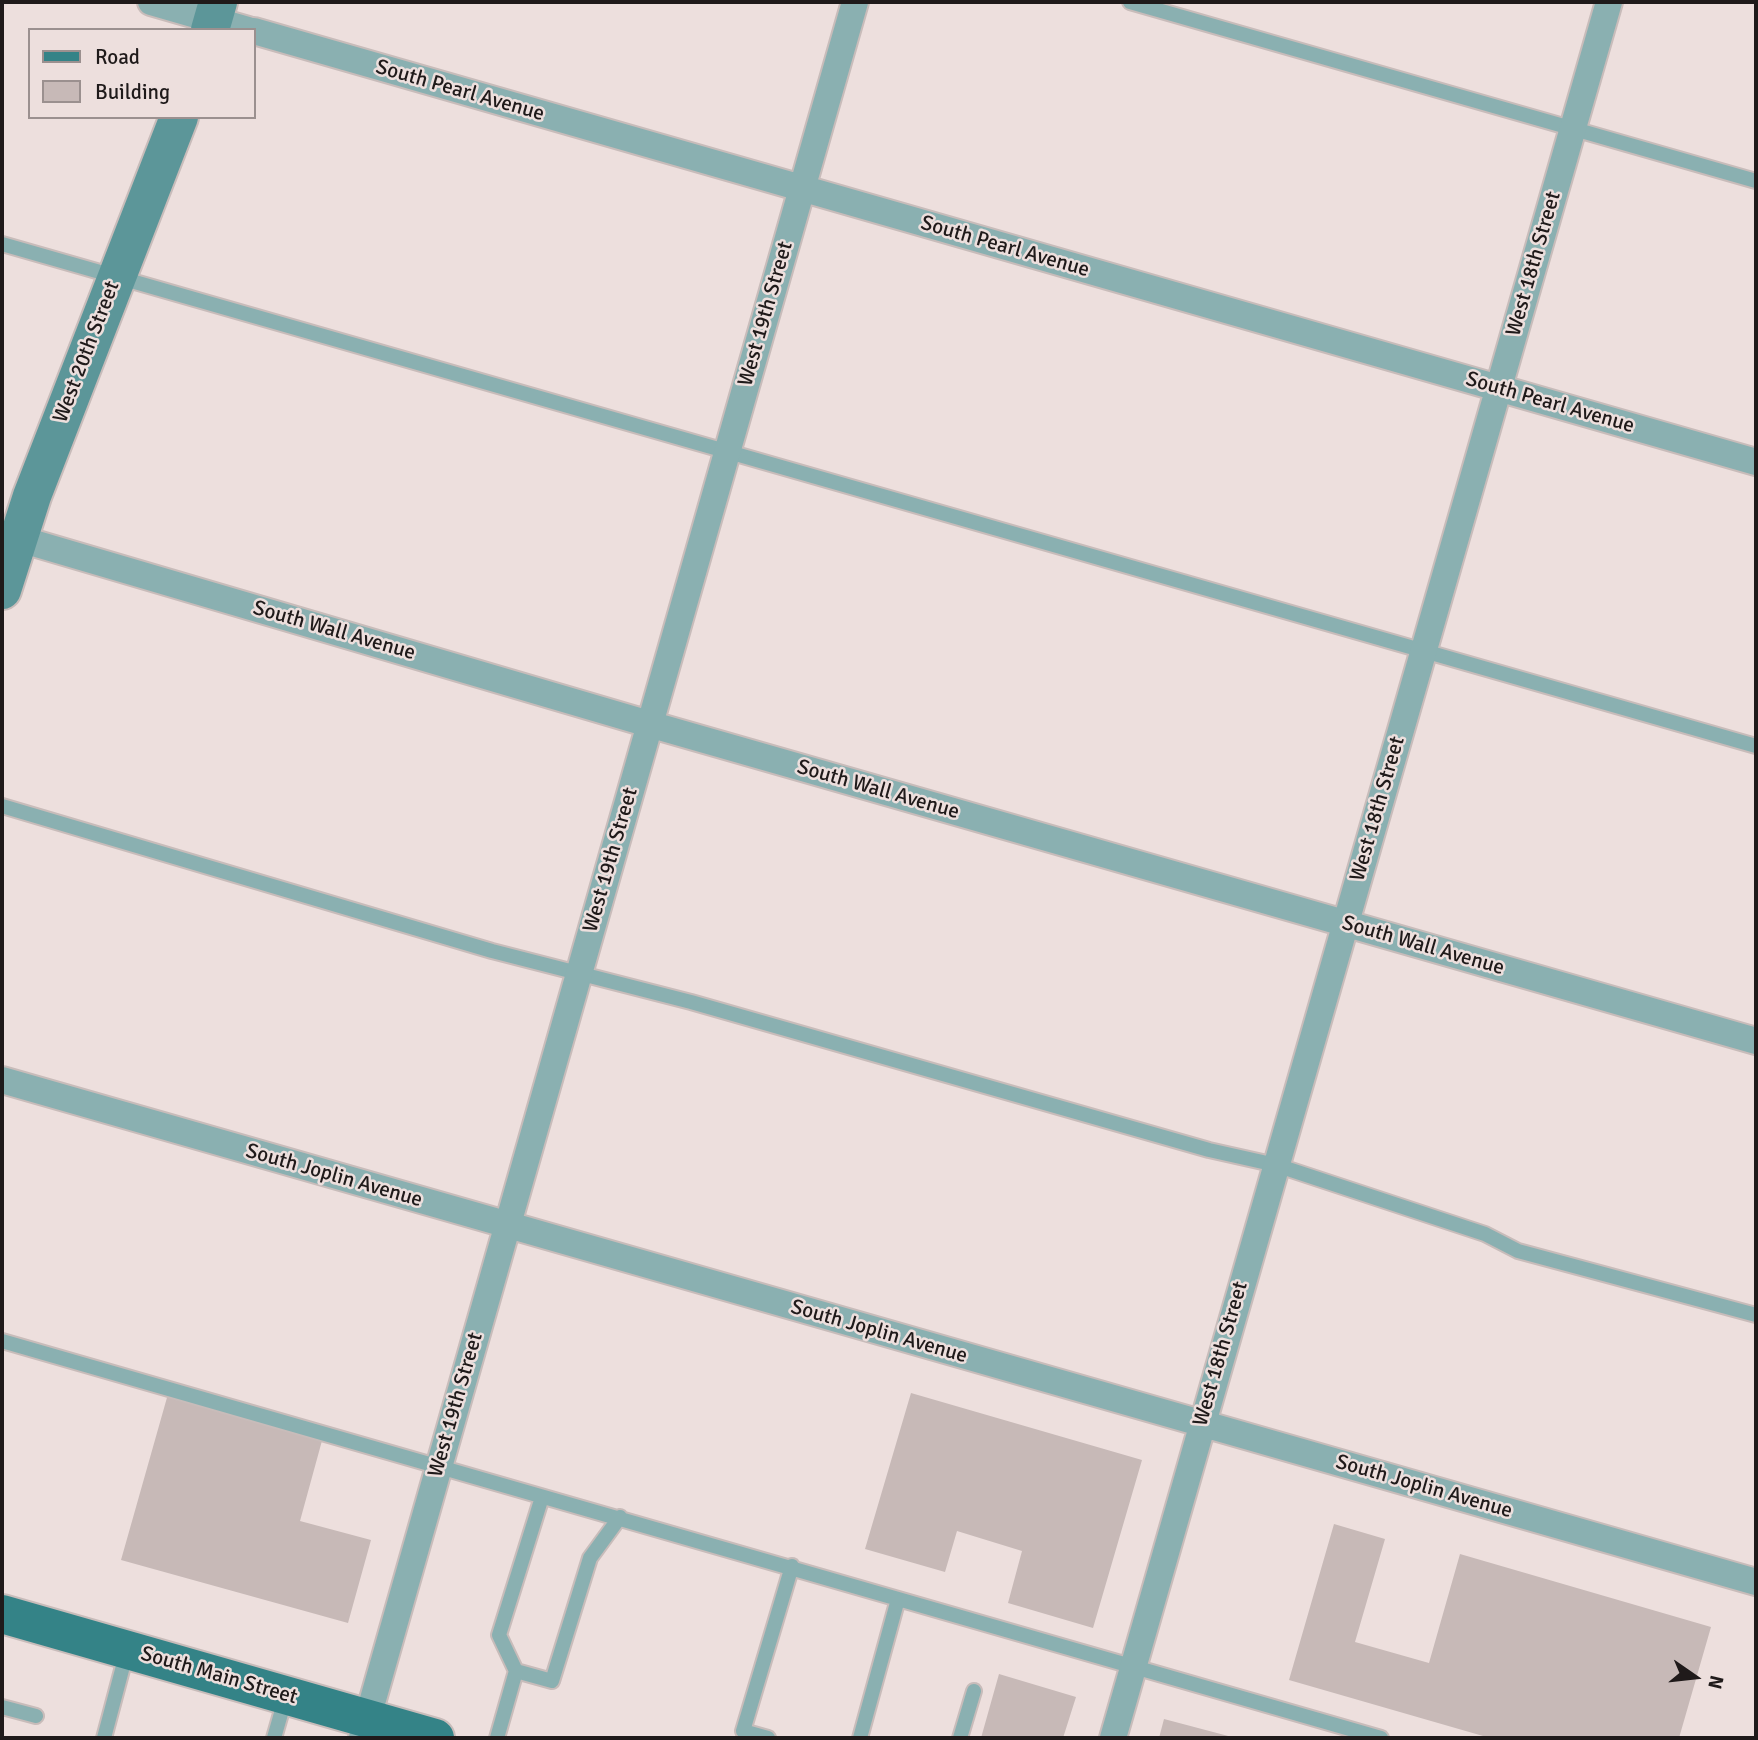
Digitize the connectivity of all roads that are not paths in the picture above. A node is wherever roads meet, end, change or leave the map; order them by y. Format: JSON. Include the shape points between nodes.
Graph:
{"nodes":[{"id":1,"x":151,"y":2,"type":"edge"},
{"id":2,"x":855,"y":2,"type":"edge"},
{"id":3,"x":1130,"y":2,"type":"edge"},
{"id":4,"x":1609,"y":2,"type":"edge"},
{"id":5,"x":222,"y":20,"type":"edge"},
{"id":6,"x":256,"y":32,"type":"edge"},
{"id":7,"x":177,"y":119,"type":"edge"},
{"id":8,"x":1573,"y":129,"type":"junction"},
{"id":9,"x":1756,"y":181,"type":"edge"},
{"id":10,"x":802,"y":189,"type":"junction"},
{"id":11,"x":2,"y":244,"type":"edge"},
{"id":12,"x":115,"y":277,"type":"junction"},
{"id":13,"x":1499,"y":387,"type":"junction"},
{"id":14,"x":726,"y":452,"type":"junction"},
{"id":15,"x":1756,"y":462,"type":"edge"},
{"id":16,"x":9,"y":536,"type":"edge"},
{"id":17,"x":2,"y":590,"type":"edge"},
{"id":18,"x":1424,"y":651,"type":"junction"},
{"id":19,"x":649,"y":724,"type":"junction"},
{"id":20,"x":1756,"y":746,"type":"edge"},
{"id":21,"x":2,"y":806,"type":"edge"},
{"id":22,"x":1345,"y":924,"type":"junction"},
{"id":23,"x":579,"y":972,"type":"junction"},
{"id":24,"x":1756,"y":1041,"type":"edge"},
{"id":25,"x":2,"y":1080,"type":"edge"},
{"id":26,"x":1276,"y":1165,"type":"junction"},
{"id":27,"x":506,"y":1226,"type":"junction"},
{"id":28,"x":1756,"y":1315,"type":"edge"},
{"id":29,"x":2,"y":1341,"type":"edge"},
{"id":30,"x":1201,"y":1424,"type":"junction"},
{"id":31,"x":439,"y":1467,"type":"junction"},
{"id":32,"x":542,"y":1497,"type":"junction"},
{"id":33,"x":620,"y":1517,"type":"junction"},
{"id":34,"x":792,"y":1566,"type":"junction"},
{"id":35,"x":1756,"y":1582,"type":"edge"},
{"id":36,"x":898,"y":1599,"type":"junction"},
{"id":37,"x":2,"y":1614,"type":"edge"},
{"id":38,"x":127,"y":1649,"type":"junction"},
{"id":39,"x":1133,"y":1667,"type":"junction"},
{"id":40,"x":516,"y":1671,"type":"junction"},
{"id":41,"x":974,"y":1691,"type":"dead end"},
{"id":42,"x":286,"y":1695,"type":"junction"},
{"id":43,"x":2,"y":1707,"type":"edge"},
{"id":44,"x":36,"y":1716,"type":"dead end"},
{"id":45,"x":365,"y":1728,"type":"edge"},
{"id":46,"x":741,"y":1735,"type":"edge"},
{"id":47,"x":103,"y":1738,"type":"edge"},
{"id":48,"x":274,"y":1738,"type":"edge"},
{"id":49,"x":435,"y":1738,"type":"edge"},
{"id":50,"x":497,"y":1738,"type":"edge"},
{"id":51,"x":768,"y":1738,"type":"edge"},
{"id":52,"x":860,"y":1738,"type":"edge"},
{"id":53,"x":960,"y":1738,"type":"edge"},
{"id":54,"x":1113,"y":1738,"type":"edge"},
{"id":55,"x":1381,"y":1738,"type":"edge"}],
"edges":[{"from":1,"to":5,"type":"street"},
{"from":2,"to":10,"type":"street","name":"West 19th Street"},
{"from":3,"to":8,"type":"lane"},
{"from":4,"to":8,"type":"street","name":"West 18th Street"},
{"from":6,"to":10,"type":"street","name":"South Pearl Avenue"},
{"from":7,"to":12,"type":"main road","name":"West 20th Street"},
{"from":8,"to":9,"type":"lane"},
{"from":8,"to":13,"type":"street","name":"West 18th Street"},
{"from":10,"to":13,"type":"street","name":"South Pearl Avenue"},
{"from":10,"to":14,"type":"street","name":"West 19th Street"},
{"from":11,"to":12,"type":"lane"},
{"from":12,"to":14,"type":"lane"},
{"from":12,"to":16,"type":"main road","name":"West 20th Street"},
{"from":13,"to":15,"type":"street","name":"South Pearl Avenue"},
{"from":13,"to":18,"type":"street","name":"West 18th Street"},
{"from":14,"to":18,"type":"lane"},
{"from":14,"to":19,"type":"street","name":"West 19th Street"},
{"from":16,"to":17,"type":"main road","name":"West 20th Street"},
{"from":16,"to":19,"type":"street","name":"South Wall Avenue"},
{"from":18,"to":20,"type":"lane"},
{"from":18,"to":22,"type":"street","name":"West 18th Street"},
{"from":19,"to":22,"type":"street","name":"South Wall Avenue"},
{"from":19,"to":23,"type":"street","name":"West 19th Street"},
{"from":21,"to":23,"type":"lane","via":[[492,951]]},
{"from":22,"to":24,"type":"street","name":"South Wall Avenue"},
{"from":22,"to":26,"type":"street","name":"West 18th Street"},
{"from":23,"to":26,"type":"lane"},
{"from":23,"to":27,"type":"street","name":"West 19th Street"},
{"from":25,"to":27,"type":"street","name":"South Joplin Avenue"},
{"from":26,"to":28,"type":"lane","via":[[1485,1234],[1518,1251]]},
{"from":26,"to":30,"type":"street","name":"West 18th Street"},
{"from":27,"to":30,"type":"street","name":"South Joplin Avenue"},
{"from":27,"to":31,"type":"street","name":"West 19th Street"},
{"from":29,"to":31,"type":"lane"},
{"from":30,"to":35,"type":"street","name":"South Joplin Avenue"},
{"from":30,"to":39,"type":"street","name":"West 18th Street"},
{"from":31,"to":32,"type":"lane"},
{"from":31,"to":45,"type":"street","name":"West 19th Street"},
{"from":32,"to":33,"type":"lane"},
{"from":32,"to":40,"type":"lane","via":[[499,1636]]},
{"from":33,"to":34,"type":"lane"},
{"from":33,"to":40,"type":"lane","via":[[590,1558],[552,1681]]},
{"from":34,"to":36,"type":"lane"},
{"from":34,"to":46,"type":"lane"},
{"from":36,"to":39,"type":"lane"},
{"from":36,"to":52,"type":"lane"},
{"from":37,"to":38,"type":"main road","name":"South Main Street"},
{"from":38,"to":42,"type":"main road","name":"South Main Street"},
{"from":38,"to":47,"type":"lane"},
{"from":39,"to":54,"type":"street","name":"West 18th Street"},
{"from":39,"to":55,"type":"lane"},
{"from":40,"to":50,"type":"lane"},
{"from":41,"to":53,"type":"lane"},
{"from":42,"to":45,"type":"main road","name":"South Main Street"},
{"from":42,"to":48,"type":"lane"},
{"from":43,"to":44,"type":"lane"},
{"from":45,"to":49,"type":"main road","name":"South Main Street"},
{"from":46,"to":51,"type":"lane"}]}
